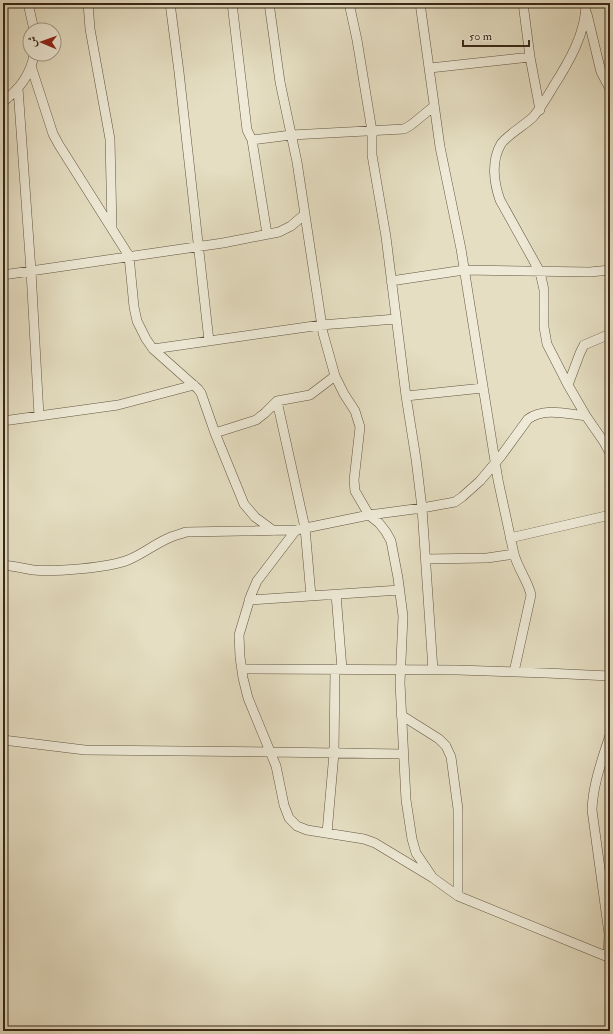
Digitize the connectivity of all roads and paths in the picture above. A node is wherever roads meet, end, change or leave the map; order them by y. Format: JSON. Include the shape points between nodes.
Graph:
{"nodes":[{"id":1,"x":28,"y":3,"type":"edge"},
{"id":2,"x":88,"y":3,"type":"edge"},
{"id":3,"x":170,"y":3,"type":"edge"},
{"id":4,"x":232,"y":3,"type":"edge"},
{"id":5,"x":269,"y":3,"type":"edge"},
{"id":6,"x":349,"y":3,"type":"edge"},
{"id":7,"x":420,"y":3,"type":"edge"},
{"id":8,"x":523,"y":3,"type":"edge"},
{"id":9,"x":586,"y":6,"type":"edge"},
{"id":10,"x":32,"y":22,"type":"edge"},
{"id":11,"x":530,"y":57,"type":"junction"},
{"id":12,"x":32,"y":62,"type":"edge"},
{"id":13,"x":31,"y":66,"type":"junction"},
{"id":14,"x":430,"y":68,"type":"junction"},
{"id":15,"x":18,"y":88,"type":"junction"},
{"id":16,"x":610,"y":89,"type":"edge"},
{"id":17,"x":3,"y":102,"type":"edge"},
{"id":18,"x":433,"y":106,"type":"junction"},
{"id":19,"x":540,"y":110,"type":"junction"},
{"id":20,"x":372,"y":130,"type":"junction"},
{"id":21,"x":291,"y":135,"type":"junction"},
{"id":22,"x":252,"y":140,"type":"junction"},
{"id":23,"x":305,"y":214,"type":"junction"},
{"id":24,"x":112,"y":229,"type":"junction"},
{"id":25,"x":267,"y":234,"type":"junction"},
{"id":26,"x":198,"y":246,"type":"junction"},
{"id":27,"x":129,"y":256,"type":"junction"},
{"id":28,"x":464,"y":270,"type":"junction"},
{"id":29,"x":610,"y":270,"type":"edge"},
{"id":30,"x":31,"y":271,"type":"junction"},
{"id":31,"x":540,"y":272,"type":"junction"},
{"id":32,"x":3,"y":275,"type":"edge"},
{"id":33,"x":391,"y":281,"type":"junction"},
{"id":34,"x":396,"y":319,"type":"junction"},
{"id":35,"x":322,"y":325,"type":"junction"},
{"id":36,"x":610,"y":334,"type":"edge"},
{"id":37,"x":209,"y":341,"type":"junction"},
{"id":38,"x":153,"y":350,"type":"junction"},
{"id":39,"x":335,"y":376,"type":"junction"},
{"id":40,"x":194,"y":385,"type":"junction"},
{"id":41,"x":568,"y":385,"type":"junction"},
{"id":42,"x":483,"y":388,"type":"junction"},
{"id":43,"x":406,"y":396,"type":"junction"},
{"id":44,"x":277,"y":401,"type":"junction"},
{"id":45,"x":39,"y":416,"type":"junction"},
{"id":46,"x":586,"y":416,"type":"junction"},
{"id":47,"x":3,"y":421,"type":"edge"},
{"id":48,"x":215,"y":433,"type":"junction"},
{"id":49,"x":610,"y":453,"type":"edge"},
{"id":50,"x":496,"y":462,"type":"junction"},
{"id":51,"x":422,"y":508,"type":"junction"},
{"id":52,"x":369,"y":515,"type":"junction"},
{"id":53,"x":610,"y":515,"type":"edge"},
{"id":54,"x":301,"y":529,"type":"junction"},
{"id":55,"x":274,"y":531,"type":"junction"},
{"id":56,"x":510,"y":538,"type":"junction"},
{"id":57,"x":514,"y":554,"type":"junction"},
{"id":58,"x":426,"y":559,"type":"junction"},
{"id":59,"x":3,"y":566,"type":"edge"},
{"id":60,"x":400,"y":590,"type":"junction"},
{"id":61,"x":336,"y":594,"type":"junction"},
{"id":62,"x":311,"y":596,"type":"junction"},
{"id":63,"x":249,"y":600,"type":"junction"},
{"id":64,"x":242,"y":669,"type":"junction"},
{"id":65,"x":338,"y":669,"type":"junction"},
{"id":66,"x":401,"y":669,"type":"junction"},
{"id":67,"x":433,"y":670,"type":"junction"},
{"id":68,"x":514,"y":672,"type":"junction"},
{"id":69,"x":610,"y":676,"type":"edge"},
{"id":70,"x":401,"y":715,"type":"junction"},
{"id":71,"x":610,"y":735,"type":"edge"},
{"id":72,"x":3,"y":740,"type":"edge"},
{"id":73,"x":271,"y":752,"type":"junction"},
{"id":74,"x":334,"y":753,"type":"junction"},
{"id":75,"x":404,"y":754,"type":"junction"},
{"id":76,"x":327,"y":833,"type":"junction"},
{"id":77,"x":433,"y":878,"type":"junction"},
{"id":78,"x":458,"y":896,"type":"junction"}],
"edges":[{"from":1,"to":10,"type":"street"},
{"from":2,"to":24,"type":"street","via":[[90,29],[110,139]]},
{"from":3,"to":26,"type":"street"},
{"from":4,"to":22,"type":"street","via":[[247,130]]},
{"from":5,"to":21,"type":"street","via":[[280,82]]},
{"from":6,"to":20,"type":"street"},
{"from":7,"to":14,"type":"street"},
{"from":8,"to":11,"type":"street"},
{"from":9,"to":16,"type":"street","via":[[601,72]]},
{"from":9,"to":19,"type":"street","via":[[582,28],[569,61]]},
{"from":11,"to":14,"type":"street"},
{"from":11,"to":19,"type":"street"},
{"from":12,"to":13,"type":"street"},
{"from":13,"to":15,"type":"street"},
{"from":13,"to":24,"type":"street","via":[[53,134]]},
{"from":14,"to":18,"type":"street"},
{"from":15,"to":17,"type":"street"},
{"from":15,"to":30,"type":"street"},
{"from":18,"to":20,"type":"street","via":[[407,128]]},
{"from":18,"to":28,"type":"street"},
{"from":19,"to":31,"type":"street","via":[[501,144],[495,164],[496,189],[500,200]]},
{"from":20,"to":21,"type":"street"},
{"from":20,"to":33,"type":"street","via":[[372,155]]},
{"from":21,"to":22,"type":"street"},
{"from":21,"to":23,"type":"street"},
{"from":22,"to":25,"type":"street"},
{"from":23,"to":25,"type":"street","via":[[285,230]]},
{"from":23,"to":35,"type":"street"},
{"from":24,"to":27,"type":"street"},
{"from":25,"to":26,"type":"street"},
{"from":26,"to":27,"type":"street"},
{"from":26,"to":37,"type":"street"},
{"from":27,"to":30,"type":"street"},
{"from":27,"to":38,"type":"street","via":[[137,321]]},
{"from":28,"to":31,"type":"street"},
{"from":28,"to":33,"type":"street"},
{"from":28,"to":42,"type":"street"},
{"from":29,"to":31,"type":"street"},
{"from":30,"to":32,"type":"street"},
{"from":30,"to":45,"type":"street"},
{"from":31,"to":41,"type":"street","via":[[544,290],[544,328],[547,344]]},
{"from":33,"to":34,"type":"street"},
{"from":34,"to":35,"type":"street"},
{"from":34,"to":43,"type":"street"},
{"from":35,"to":37,"type":"street"},
{"from":35,"to":39,"type":"street"},
{"from":36,"to":41,"type":"street","via":[[584,345]]},
{"from":37,"to":38,"type":"street"},
{"from":38,"to":40,"type":"street"},
{"from":39,"to":44,"type":"street","via":[[310,395]]},
{"from":39,"to":52,"type":"street","via":[[355,411],[360,427],[355,491]]},
{"from":40,"to":45,"type":"street","via":[[118,405]]},
{"from":40,"to":48,"type":"street","via":[[204,398]]},
{"from":41,"to":46,"type":"street"},
{"from":42,"to":43,"type":"street"},
{"from":42,"to":50,"type":"street"},
{"from":43,"to":51,"type":"street"},
{"from":44,"to":48,"type":"street","via":[[256,420]]},
{"from":44,"to":54,"type":"street"},
{"from":45,"to":47,"type":"street"},
{"from":46,"to":49,"type":"street"},
{"from":46,"to":50,"type":"street","via":[[548,412],[532,416]]},
{"from":48,"to":55,"type":"street","via":[[244,504],[255,517]]},
{"from":50,"to":51,"type":"street","via":[[459,500]]},
{"from":50,"to":56,"type":"street"},
{"from":51,"to":52,"type":"street"},
{"from":51,"to":58,"type":"street"},
{"from":52,"to":54,"type":"street"},
{"from":52,"to":60,"type":"street","via":[[379,523],[391,542]]},
{"from":53,"to":56,"type":"street"},
{"from":54,"to":55,"type":"street"},
{"from":54,"to":62,"type":"street"},
{"from":54,"to":63,"type":"street","via":[[258,581]]},
{"from":55,"to":59,"type":"street","via":[[186,532],[171,537],[127,561],[102,566],[34,570]]},
{"from":56,"to":57,"type":"street"},
{"from":57,"to":58,"type":"street","via":[[487,558]]},
{"from":57,"to":68,"type":"street","via":[[531,596]]},
{"from":58,"to":67,"type":"street"},
{"from":60,"to":61,"type":"street"},
{"from":60,"to":66,"type":"street","via":[[403,616]]},
{"from":61,"to":62,"type":"street"},
{"from":61,"to":65,"type":"street"},
{"from":62,"to":63,"type":"street"},
{"from":63,"to":64,"type":"street","via":[[239,635]]},
{"from":64,"to":65,"type":"street"},
{"from":64,"to":73,"type":"street","via":[[248,698]]},
{"from":65,"to":66,"type":"street"},
{"from":65,"to":74,"type":"street"},
{"from":66,"to":67,"type":"street"},
{"from":66,"to":70,"type":"street"},
{"from":67,"to":68,"type":"street"},
{"from":68,"to":69,"type":"street"},
{"from":70,"to":75,"type":"street"},
{"from":70,"to":78,"type":"street","via":[[439,739],[451,757],[458,809]]},
{"from":71,"to":78,"type":"street","via":[[598,774],[592,810],[610,934],[608,957]]},
{"from":72,"to":73,"type":"street","via":[[85,750]]},
{"from":73,"to":74,"type":"street"},
{"from":73,"to":76,"type":"street","via":[[289,818],[306,830]]},
{"from":74,"to":75,"type":"street"},
{"from":74,"to":76,"type":"street"},
{"from":75,"to":77,"type":"street","via":[[406,800],[412,839],[416,853]]},
{"from":76,"to":77,"type":"street","via":[[364,839]]},
{"from":77,"to":78,"type":"street"}]}
